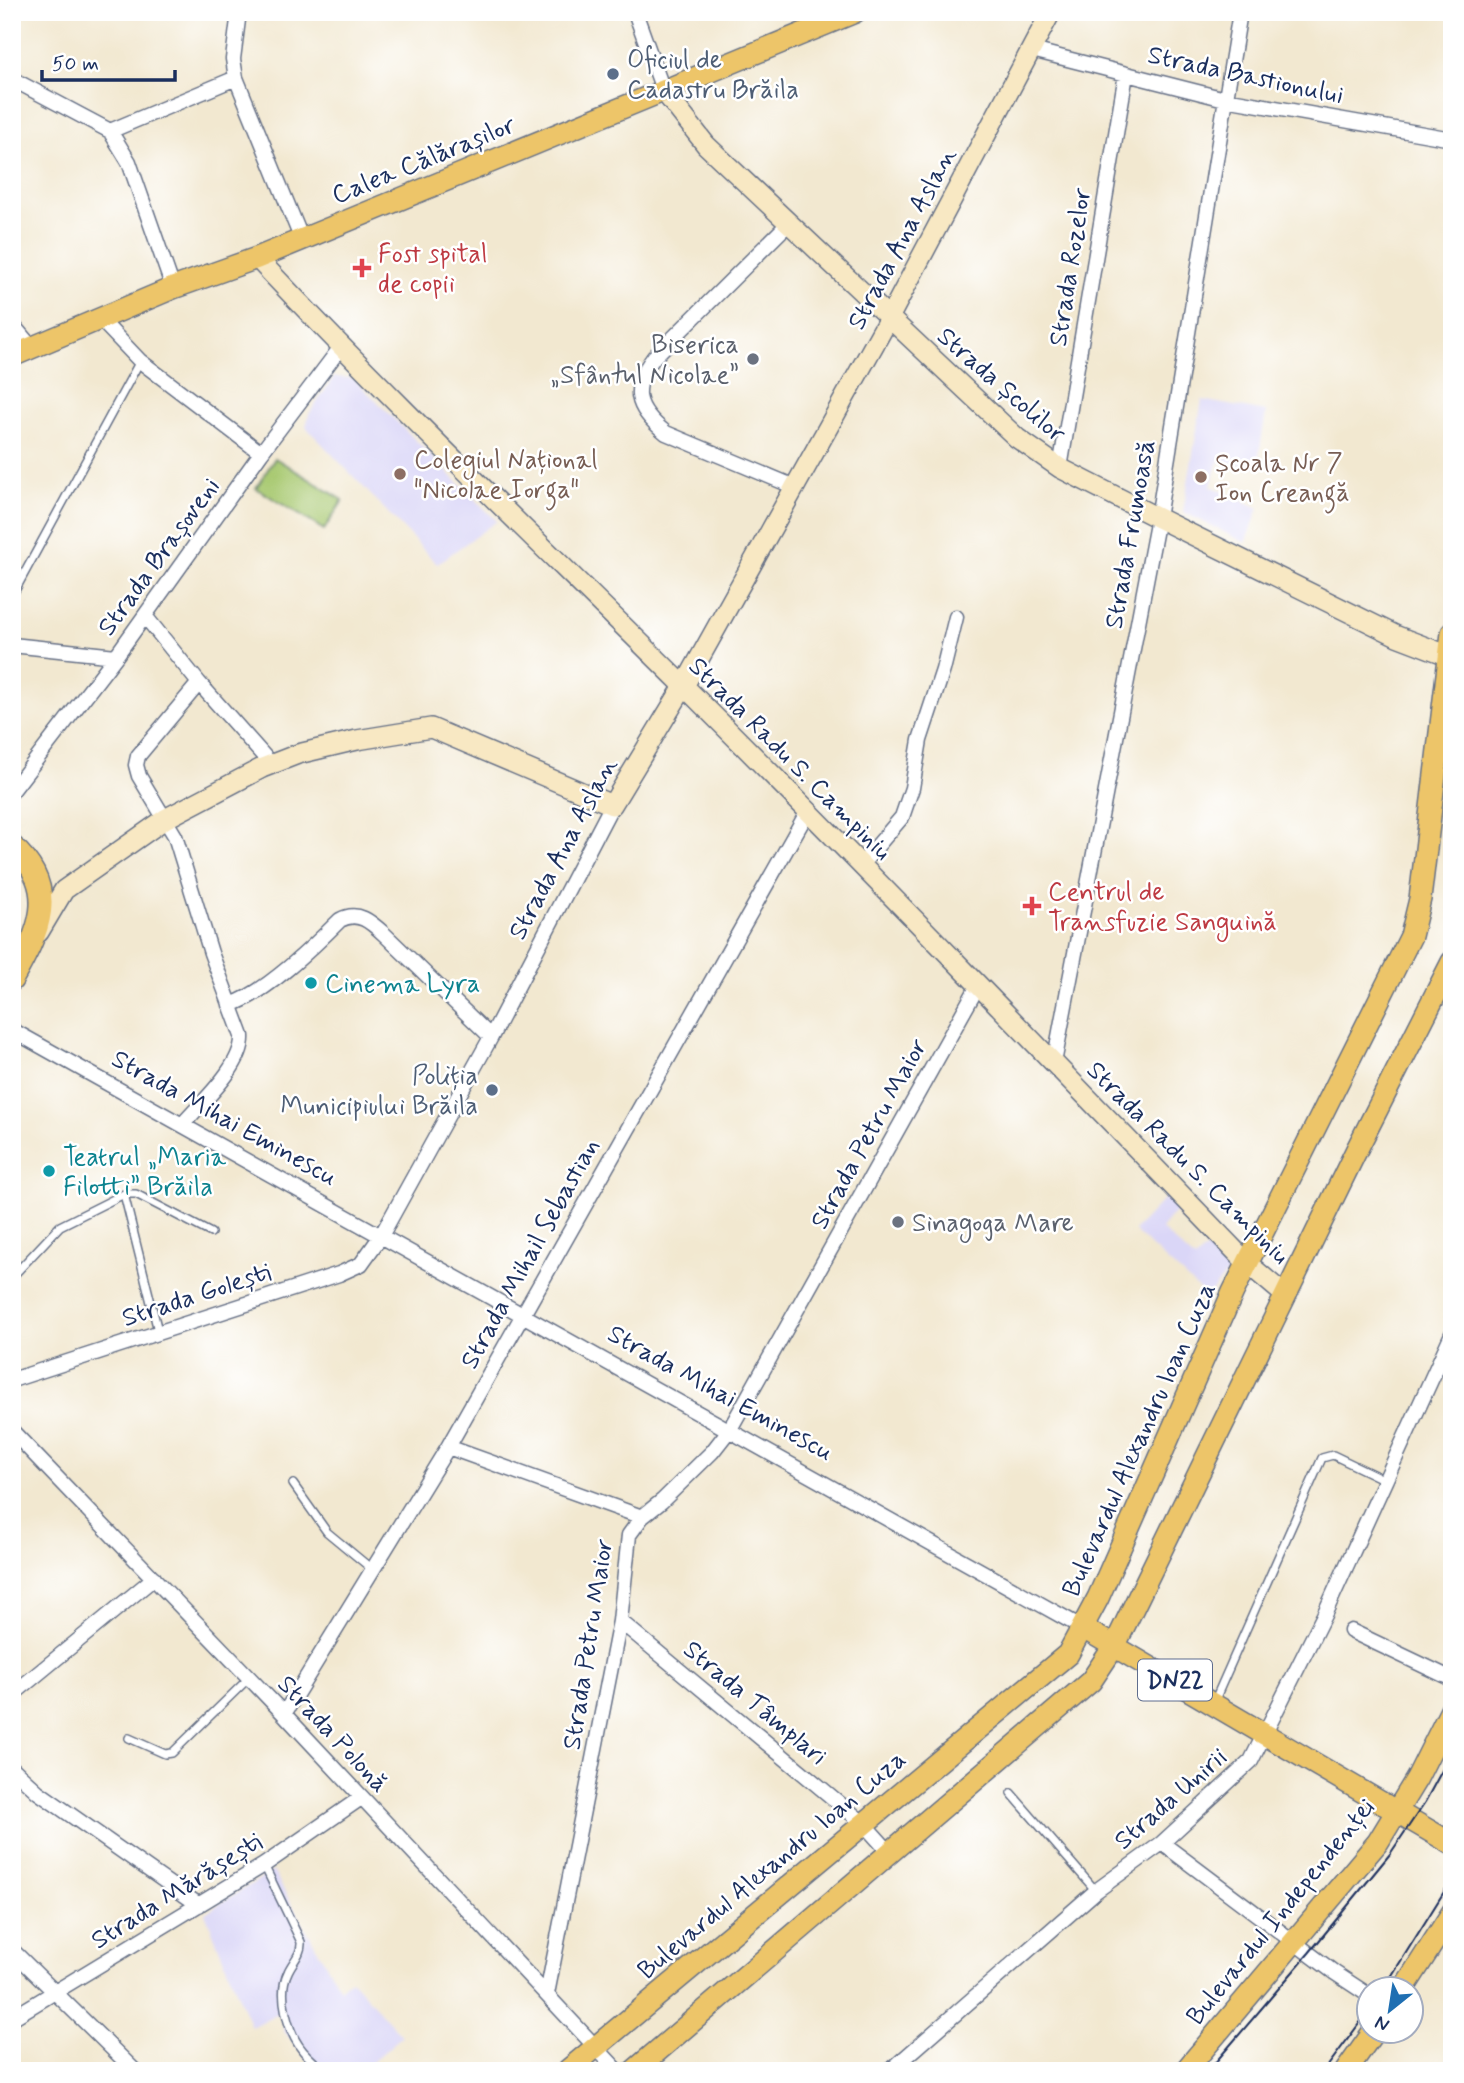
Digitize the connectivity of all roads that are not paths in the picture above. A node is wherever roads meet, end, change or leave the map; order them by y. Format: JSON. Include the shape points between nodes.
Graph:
{"nodes":[{"id":1,"x":239,"y":12,"type":"edge"},
{"id":2,"x":635,"y":12,"type":"edge"},
{"id":3,"x":855,"y":12,"type":"edge"},
{"id":4,"x":1051,"y":12,"type":"edge"},
{"id":5,"x":1240,"y":12,"type":"edge"},
{"id":6,"x":1032,"y":50,"type":"junction"},
{"id":7,"x":1126,"y":74,"type":"junction"},
{"id":8,"x":236,"y":78,"type":"junction"},
{"id":9,"x":12,"y":79,"type":"edge"},
{"id":10,"x":663,"y":90,"type":"junction"},
{"id":11,"x":1225,"y":99,"type":"junction"},
{"id":12,"x":110,"y":131,"type":"junction"},
{"id":13,"x":1452,"y":139,"type":"edge"},
{"id":14,"x":789,"y":223,"type":"junction"},
{"id":15,"x":302,"y":240,"type":"junction"},
{"id":16,"x":257,"y":258,"type":"junction"},
{"id":17,"x":173,"y":288,"type":"junction"},
{"id":18,"x":889,"y":318,"type":"junction"},
{"id":19,"x":100,"y":319,"type":"junction"},
{"id":20,"x":12,"y":324,"type":"edge"},
{"id":21,"x":341,"y":347,"type":"junction"},
{"id":22,"x":22,"y":352,"type":"edge"},
{"id":23,"x":140,"y":361,"type":"junction"},
{"id":24,"x":261,"y":453,"type":"junction"},
{"id":25,"x":1060,"y":468,"type":"junction"},
{"id":26,"x":794,"y":487,"type":"junction"},
{"id":27,"x":1158,"y":518,"type":"junction"},
{"id":28,"x":12,"y":596,"type":"edge"},
{"id":29,"x":145,"y":616,"type":"junction"},
{"id":30,"x":956,"y":617,"type":"dead end"},
{"id":31,"x":1452,"y":633,"type":"edge"},
{"id":32,"x":12,"y":645,"type":"edge"},
{"id":33,"x":116,"y":656,"type":"junction"},
{"id":34,"x":1450,"y":656,"type":"edge"},
{"id":35,"x":200,"y":683,"type":"junction"},
{"id":36,"x":684,"y":687,"type":"junction"},
{"id":37,"x":271,"y":764,"type":"junction"},
{"id":38,"x":12,"y":791,"type":"edge"},
{"id":39,"x":612,"y":805,"type":"junction"},
{"id":40,"x":808,"y":811,"type":"junction"},
{"id":41,"x":165,"y":819,"type":"junction"},
{"id":42,"x":12,"y":846,"type":"edge"},
{"id":43,"x":861,"y":866,"type":"junction"},
{"id":44,"x":34,"y":942,"type":"junction"},
{"id":45,"x":1452,"y":962,"type":"edge"},
{"id":46,"x":12,"y":979,"type":"edge"},
{"id":47,"x":979,"y":984,"type":"junction"},
{"id":48,"x":230,"y":1006,"type":"junction"},
{"id":49,"x":12,"y":1030,"type":"edge"},
{"id":50,"x":491,"y":1037,"type":"junction"},
{"id":51,"x":1054,"y":1063,"type":"junction"},
{"id":52,"x":182,"y":1125,"type":"junction"},
{"id":53,"x":124,"y":1194,"type":"junction"},
{"id":54,"x":211,"y":1233,"type":"dead end"},
{"id":55,"x":381,"y":1236,"type":"junction"},
{"id":56,"x":1247,"y":1263,"type":"junction"},
{"id":57,"x":12,"y":1277,"type":"edge"},
{"id":58,"x":1286,"y":1296,"type":"junction"},
{"id":59,"x":523,"y":1315,"type":"junction"},
{"id":60,"x":158,"y":1331,"type":"junction"},
{"id":61,"x":1452,"y":1334,"type":"edge"},
{"id":62,"x":12,"y":1380,"type":"edge"},
{"id":63,"x":730,"y":1429,"type":"junction"},
{"id":64,"x":12,"y":1432,"type":"edge"},
{"id":65,"x":448,"y":1447,"type":"junction"},
{"id":66,"x":1385,"y":1480,"type":"junction"},
{"id":67,"x":293,"y":1484,"type":"dead end"},
{"id":68,"x":642,"y":1517,"type":"junction"},
{"id":69,"x":373,"y":1570,"type":"junction"},
{"id":70,"x":154,"y":1578,"type":"junction"},
{"id":71,"x":620,"y":1621,"type":"junction"},
{"id":72,"x":1083,"y":1628,"type":"junction"},
{"id":73,"x":1351,"y":1631,"type":"dead end"},
{"id":74,"x":1115,"y":1645,"type":"junction"},
{"id":75,"x":249,"y":1678,"type":"junction"},
{"id":76,"x":1452,"y":1679,"type":"edge"},
{"id":77,"x":12,"y":1695,"type":"edge"},
{"id":78,"x":1214,"y":1703,"type":"junction"},
{"id":79,"x":1452,"y":1708,"type":"edge"},
{"id":80,"x":284,"y":1714,"type":"junction"},
{"id":81,"x":1266,"y":1734,"type":"junction"},
{"id":82,"x":130,"y":1738,"type":"dead end"},
{"id":83,"x":12,"y":1768,"type":"edge"},
{"id":84,"x":1011,"y":1793,"type":"dead end"},
{"id":85,"x":361,"y":1798,"type":"junction"},
{"id":86,"x":1397,"y":1812,"type":"junction"},
{"id":87,"x":863,"y":1823,"type":"junction"},
{"id":88,"x":1162,"y":1843,"type":"junction"},
{"id":89,"x":1452,"y":1844,"type":"edge"},
{"id":90,"x":890,"y":1853,"type":"junction"},
{"id":91,"x":264,"y":1865,"type":"junction"},
{"id":92,"x":1096,"y":1891,"type":"junction"},
{"id":93,"x":198,"y":1905,"type":"junction"},
{"id":94,"x":1452,"y":1913,"type":"edge"},
{"id":95,"x":1295,"y":1942,"type":"junction"},
{"id":96,"x":12,"y":1950,"type":"edge"},
{"id":97,"x":1413,"y":1974,"type":"edge"},
{"id":98,"x":1356,"y":1986,"type":"edge"},
{"id":99,"x":56,"y":1993,"type":"junction"},
{"id":100,"x":547,"y":1994,"type":"junction"},
{"id":101,"x":12,"y":2018,"type":"edge"},
{"id":102,"x":1366,"y":2044,"type":"edge"},
{"id":103,"x":596,"y":2047,"type":"junction"},
{"id":104,"x":135,"y":2071,"type":"edge"},
{"id":105,"x":323,"y":2071,"type":"edge"},
{"id":106,"x":567,"y":2071,"type":"edge"},
{"id":107,"x":618,"y":2071,"type":"edge"},
{"id":108,"x":634,"y":2071,"type":"edge"},
{"id":109,"x":890,"y":2071,"type":"edge"},
{"id":110,"x":1185,"y":2071,"type":"edge"},
{"id":111,"x":1346,"y":2071,"type":"edge"}],
"edges":[{"from":1,"to":8,"type":"street","via":[[233,59]]},
{"from":2,"to":10,"type":"street"},
{"from":3,"to":10,"type":"main road","name":"Calea Călărașilor"},
{"from":4,"to":6,"type":"main road","name":"Strada Ana Aslan"},
{"from":5,"to":11,"type":"street","name":"Strada Frumoasă"},
{"from":6,"to":7,"type":"street","name":"Strada Bastionului"},
{"from":6,"to":18,"type":"main road","name":"Strada Ana Aslan"},
{"from":7,"to":11,"type":"street","name":"Strada Bastionului"},
{"from":7,"to":25,"type":"street","name":"Strada Rozelor"},
{"from":8,"to":12,"type":"street"},
{"from":8,"to":15,"type":"street"},
{"from":9,"to":12,"type":"street"},
{"from":10,"to":14,"type":"main road","name":"Strada Școlilor","via":[[706,145]]},
{"from":10,"to":15,"type":"main road","name":"Calea Călărașilor"},
{"from":11,"to":13,"type":"street","name":"Strada Bastionului"},
{"from":11,"to":27,"type":"street","name":"Strada Frumoasă"},
{"from":12,"to":17,"type":"street","via":[[129,162]]},
{"from":14,"to":18,"type":"main road","name":"Strada Școlilor"},
{"from":14,"to":26,"type":"street","via":[[654,357],[637,390],[646,414],[666,433]]},
{"from":15,"to":16,"type":"main road","name":"Calea Călărașilor"},
{"from":16,"to":17,"type":"main road","name":"Calea Călărașilor"},
{"from":16,"to":21,"type":"main road","name":"Strada Radu S. Campiniu"},
{"from":17,"to":19,"type":"main road","name":"Calea Călărașilor"},
{"from":18,"to":25,"type":"main road","name":"Strada Școlilor","via":[[1017,439]]},
{"from":18,"to":26,"type":"main road","name":"Strada Ana Aslan"},
{"from":19,"to":22,"type":"main road","name":"Calea Călărașilor"},
{"from":19,"to":23,"type":"street"},
{"from":20,"to":22,"type":"street"},
{"from":21,"to":24,"type":"street","name":"Strada Brașoveni"},
{"from":21,"to":36,"type":"main road","name":"Strada Radu S. Campiniu"},
{"from":23,"to":24,"type":"street"},
{"from":23,"to":28,"type":"lane"},
{"from":24,"to":29,"type":"street","name":"Strada Brașoveni"},
{"from":25,"to":27,"type":"main road","name":"Strada Școlilor"},
{"from":26,"to":36,"type":"main road","name":"Strada Ana Aslan"},
{"from":27,"to":34,"type":"main road","name":"Strada Școlilor","via":[[1397,636]]},
{"from":27,"to":51,"type":"street","name":"Strada Frumoasă"},
{"from":29,"to":33,"type":"street","name":"Strada Brașoveni"},
{"from":29,"to":35,"type":"street"},
{"from":30,"to":43,"type":"street","via":[[902,817]]},
{"from":31,"to":34,"type":"main road","name":"Bulevardul Alexandru Ioan Cuza"},
{"from":32,"to":33,"type":"street"},
{"from":33,"to":38,"type":"street","name":"Strada Brașoveni"},
{"from":34,"to":56,"type":"main road","name":"Bulevardul Alexandru Ioan Cuza","via":[[1420,899],[1411,936]]},
{"from":35,"to":37,"type":"street"},
{"from":35,"to":41,"type":"street","via":[[137,761],[139,776]]},
{"from":36,"to":39,"type":"main road","name":"Strada Ana Aslan"},
{"from":36,"to":40,"type":"main road","name":"Strada Radu S. Campiniu"},
{"from":37,"to":39,"type":"main road","via":[[357,740],[431,728]]},
{"from":37,"to":41,"type":"main road"},
{"from":39,"to":50,"type":"street","name":"Strada Ana Aslan"},
{"from":40,"to":43,"type":"main road","name":"Strada Radu S. Campiniu"},
{"from":40,"to":59,"type":"street","name":"Strada Mihail Sebastian"},
{"from":41,"to":44,"type":"main road","via":[[64,890]]},
{"from":41,"to":48,"type":"street","via":[[180,849]]},
{"from":42,"to":44,"type":"main road","via":[[29,864],[41,890],[41,919]]},
{"from":43,"to":47,"type":"main road","name":"Strada Radu S. Campiniu"},
{"from":44,"to":46,"type":"main road"},
{"from":45,"to":58,"type":"main road"},
{"from":47,"to":51,"type":"main road","name":"Strada Radu S. Campiniu"},
{"from":47,"to":63,"type":"street","name":"Strada Petru Maior"},
{"from":48,"to":50,"type":"street","via":[[278,975],[340,920],[355,916],[384,934]]},
{"from":48,"to":52,"type":"street","via":[[242,1035],[241,1051]]},
{"from":49,"to":52,"type":"street","name":"Strada Mihai Eminescu","number":"DN22"},
{"from":50,"to":55,"type":"street","name":"Strada Ana Aslan"},
{"from":51,"to":56,"type":"main road","name":"Strada Radu S. Campiniu"},
{"from":52,"to":55,"type":"street","name":"Strada Mihai Eminescu","number":"DN22"},
{"from":53,"to":54,"type":"lane","via":[[136,1194]]},
{"from":53,"to":57,"type":"lane","via":[[60,1226]]},
{"from":53,"to":60,"type":"lane"},
{"from":55,"to":59,"type":"street","name":"Strada Mihai Eminescu","number":"DN22"},
{"from":55,"to":60,"type":"street","name":"Strada Golești","via":[[354,1269]]},
{"from":56,"to":58,"type":"main road","name":"Strada Radu S. Campiniu"},
{"from":56,"to":72,"type":"main road","name":"Bulevardul Alexandru Ioan Cuza"},
{"from":58,"to":74,"type":"main road"},
{"from":59,"to":63,"type":"street","name":"Strada Mihai Eminescu","number":"DN22"},
{"from":59,"to":65,"type":"street","name":"Strada Mihail Sebastian"},
{"from":60,"to":62,"type":"street","name":"Strada Golești"},
{"from":61,"to":66,"type":"street","name":"Strada Unirii"},
{"from":63,"to":68,"type":"street","name":"Strada Petru Maior","via":[[712,1452]]},
{"from":63,"to":72,"type":"street","name":"Strada Mihai Eminescu","number":"DN22"},
{"from":64,"to":70,"type":"street","name":"Strada Polonă"},
{"from":65,"to":68,"type":"street"},
{"from":65,"to":69,"type":"street","name":"Strada Mihail Sebastian"},
{"from":66,"to":78,"type":"lane","via":[[1332,1455],[1322,1458]]},
{"from":66,"to":81,"type":"street","name":"Strada Unirii"},
{"from":67,"to":69,"type":"lane","via":[[327,1532]]},
{"from":68,"to":71,"type":"street","name":"Strada Petru Maior","via":[[626,1546]]},
{"from":69,"to":80,"type":"street","name":"Strada Mihail Sebastian"},
{"from":70,"to":75,"type":"street","name":"Strada Polonă"},
{"from":70,"to":77,"type":"street"},
{"from":71,"to":87,"type":"street","name":"Strada Tâmplari"},
{"from":71,"to":100,"type":"street","name":"Strada Petru Maior"},
{"from":72,"to":74,"type":"main road","name":"Strada Mihai Eminescu","number":"DN22"},
{"from":72,"to":87,"type":"main road","name":"Bulevardul Alexandru Ioan Cuza","via":[[1068,1654]]},
{"from":73,"to":76,"type":"street"},
{"from":74,"to":78,"type":"main road","name":"Strada Mihai Eminescu","number":"DN22"},
{"from":74,"to":90,"type":"main road","via":[[1091,1681]]},
{"from":75,"to":80,"type":"street","name":"Strada Polonă"},
{"from":75,"to":82,"type":"lane","via":[[172,1752],[165,1754]]},
{"from":78,"to":81,"type":"main road","name":"Strada Mihai Eminescu","number":"DN22"},
{"from":79,"to":86,"type":"main road","name":"Bulevardul Independenței"},
{"from":80,"to":85,"type":"street","name":"Strada Polonă"},
{"from":81,"to":86,"type":"main road","name":"Strada Mihai Eminescu","number":"DN22"},
{"from":81,"to":88,"type":"street","name":"Strada Unirii","via":[[1237,1776]]},
{"from":83,"to":93,"type":"street","via":[[38,1792]]},
{"from":84,"to":92,"type":"lane"},
{"from":85,"to":91,"type":"street","name":"Strada Mărășești"},
{"from":85,"to":100,"type":"street","name":"Strada Polonă"},
{"from":86,"to":89,"type":"main road","number":"DN22"},
{"from":86,"to":95,"type":"main road","name":"Bulevardul Independenței","via":[[1378,1842]]},
{"from":87,"to":90,"type":"street","name":"Strada Tâmplari"},
{"from":87,"to":103,"type":"main road","name":"Bulevardul Alexandru Ioan Cuza"},
{"from":88,"to":92,"type":"street","name":"Strada Unirii"},
{"from":88,"to":95,"type":"street"},
{"from":90,"to":108,"type":"main road"},
{"from":91,"to":93,"type":"street","name":"Strada Mărășești"},
{"from":91,"to":105,"type":"lane","via":[[301,1942],[283,1986],[288,2016],[302,2050]]},
{"from":92,"to":109,"type":"street","name":"Strada Unirii"},
{"from":93,"to":99,"type":"street","name":"Strada Mărășești"},
{"from":94,"to":97,"type":"main road"},
{"from":95,"to":98,"type":"street"},
{"from":95,"to":110,"type":"main road","name":"Bulevardul Independenței"},
{"from":96,"to":99,"type":"street"},
{"from":99,"to":101,"type":"street","name":"Strada Mărășești"},
{"from":99,"to":104,"type":"street"},
{"from":100,"to":103,"type":"street","name":"Strada Polonă"},
{"from":102,"to":111,"type":"main road"},
{"from":103,"to":106,"type":"main road","name":"Bulevardul Alexandru Ioan Cuza"},
{"from":103,"to":107,"type":"street","name":"Strada Polonă"}]}
